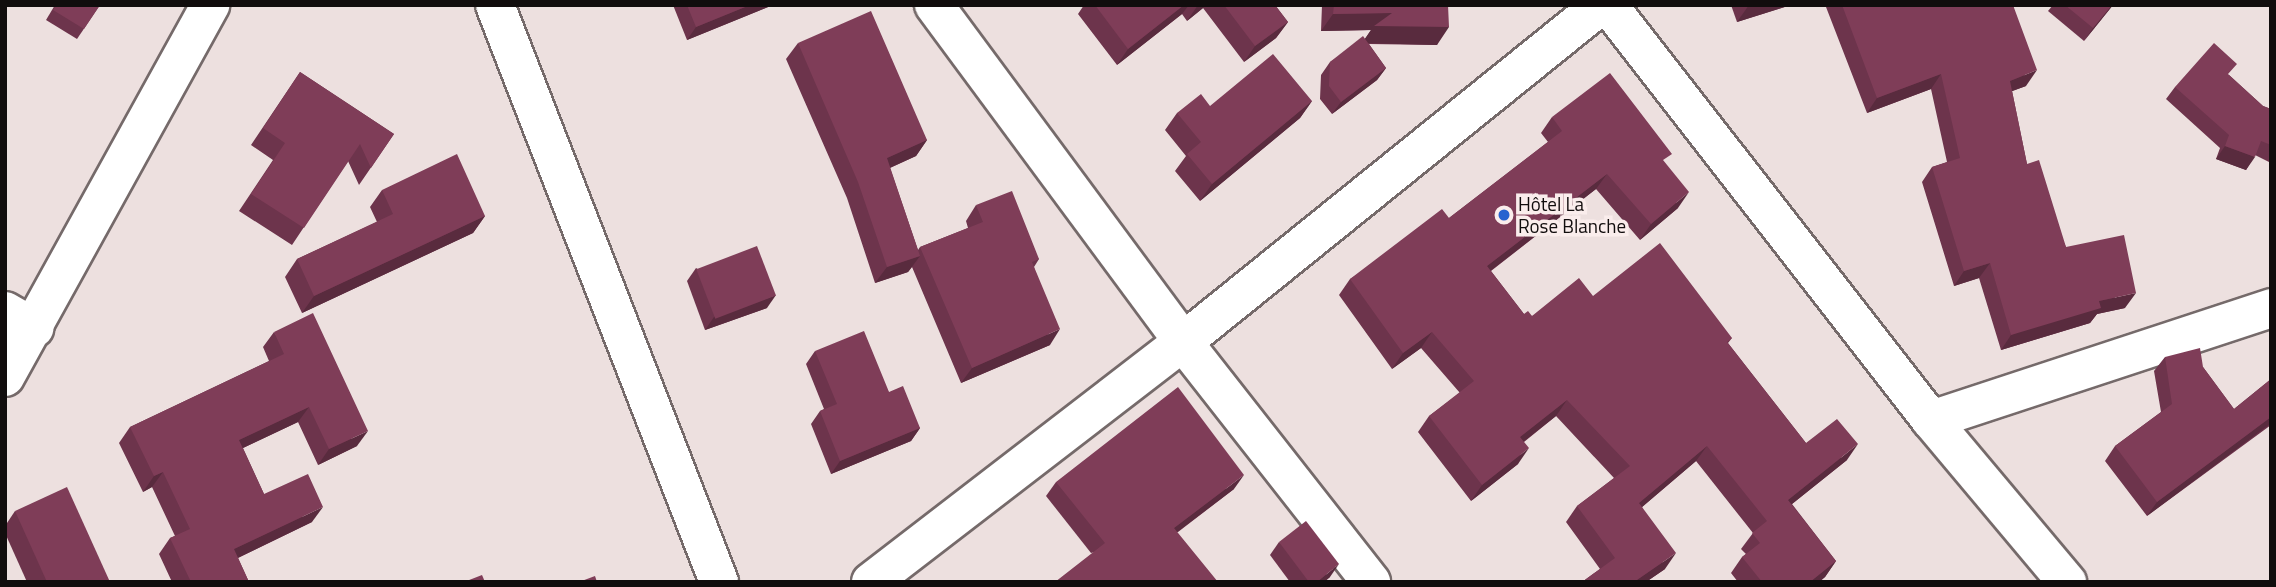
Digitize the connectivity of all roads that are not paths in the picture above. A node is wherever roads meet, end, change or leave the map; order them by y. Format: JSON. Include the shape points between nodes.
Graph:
{"nodes":[{"id":1,"x":210,"y":5,"type":"edge"},
{"id":2,"x":495,"y":5,"type":"edge"},
{"id":3,"x":934,"y":5,"type":"edge"},
{"id":4,"x":1601,"y":5,"type":"edge"},
{"id":5,"x":1608,"y":5,"type":"edge"},
{"id":6,"x":2271,"y":308,"type":"edge"},
{"id":7,"x":20,"y":319,"type":"edge"},
{"id":8,"x":1183,"y":342,"type":"junction"},
{"id":9,"x":5,"y":377,"type":"edge"},
{"id":10,"x":1931,"y":420,"type":"junction"},
{"id":11,"x":719,"y":582,"type":"edge"},
{"id":12,"x":872,"y":582,"type":"edge"},
{"id":13,"x":1371,"y":582,"type":"edge"},
{"id":14,"x":2067,"y":582,"type":"edge"}],
"edges":[{"from":1,"to":7,"type":"street"},
{"from":2,"to":11,"type":"street"},
{"from":3,"to":8,"type":"street"},
{"from":4,"to":8,"type":"street"},
{"from":5,"to":10,"type":"street"},
{"from":6,"to":10,"type":"street"},
{"from":7,"to":9,"type":"street"},
{"from":8,"to":12,"type":"street"},
{"from":8,"to":13,"type":"street"},
{"from":10,"to":14,"type":"street"}]}
